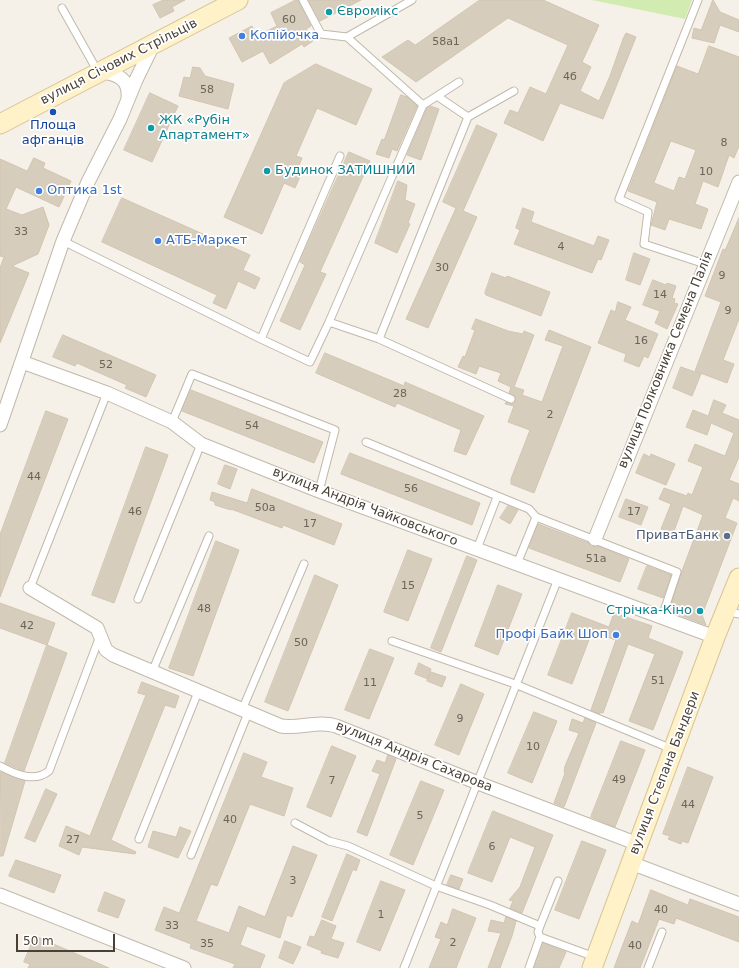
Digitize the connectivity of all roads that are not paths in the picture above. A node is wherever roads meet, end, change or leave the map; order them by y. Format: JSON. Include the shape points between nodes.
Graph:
{"nodes":[{"id":1,"x":238,"y":0,"type":"edge"},
{"id":2,"x":304,"y":0,"type":"edge"},
{"id":3,"x":412,"y":0,"type":"edge"},
{"id":4,"x":698,"y":0,"type":"edge"},
{"id":5,"x":62,"y":8,"type":"dead end"},
{"id":6,"x":347,"y":37,"type":"junction"},
{"id":7,"x":153,"y":45,"type":"junction"},
{"id":8,"x":98,"y":72,"type":"junction"},
{"id":9,"x":459,"y":82,"type":"dead end"},
{"id":10,"x":514,"y":91,"type":"dead end"},
{"id":11,"x":437,"y":96,"type":"junction"},
{"id":12,"x":128,"y":98,"type":"junction"},
{"id":13,"x":423,"y":105,"type":"junction"},
{"id":14,"x":468,"y":118,"type":"junction"},
{"id":15,"x":0,"y":124,"type":"edge"},
{"id":16,"x":340,"y":156,"type":"dead end"},
{"id":17,"x":739,"y":182,"type":"edge"},
{"id":18,"x":63,"y":242,"type":"junction"},
{"id":19,"x":705,"y":264,"type":"junction"},
{"id":20,"x":329,"y":322,"type":"junction"},
{"id":21,"x":261,"y":339,"type":"junction"},
{"id":22,"x":379,"y":339,"type":"junction"},
{"id":23,"x":22,"y":362,"type":"junction"},
{"id":24,"x":107,"y":393,"type":"junction"},
{"id":25,"x":511,"y":399,"type":"dead end"},
{"id":26,"x":172,"y":422,"type":"junction"},
{"id":27,"x":0,"y":425,"type":"edge"},
{"id":28,"x":366,"y":442,"type":"dead end"},
{"id":29,"x":201,"y":444,"type":"junction"},
{"id":30,"x":319,"y":492,"type":"junction"},
{"id":31,"x":497,"y":497,"type":"junction"},
{"id":32,"x":536,"y":517,"type":"junction"},
{"id":33,"x":209,"y":536,"type":"dead end"},
{"id":34,"x":594,"y":539,"type":"junction"},
{"id":35,"x":477,"y":549,"type":"junction"},
{"id":36,"x":304,"y":564,"type":"dead end"},
{"id":37,"x":518,"y":564,"type":"junction"},
{"id":38,"x":739,"y":578,"type":"edge"},
{"id":39,"x":558,"y":579,"type":"junction"},
{"id":40,"x":30,"y":588,"type":"joint"},
{"id":41,"x":138,"y":599,"type":"dead end"},
{"id":42,"x":732,"y":613,"type":"edge"},
{"id":43,"x":662,"y":617,"type":"junction"},
{"id":44,"x":101,"y":634,"type":"junction"},
{"id":45,"x":715,"y":637,"type":"junction"},
{"id":46,"x":392,"y":641,"type":"dead end"},
{"id":47,"x":152,"y":672,"type":"junction"},
{"id":48,"x":515,"y":684,"type":"junction"},
{"id":49,"x":198,"y":692,"type":"junction"},
{"id":50,"x":245,"y":711,"type":"junction"},
{"id":51,"x":674,"y":750,"type":"junction"},
{"id":52,"x":0,"y":766,"type":"edge"},
{"id":53,"x":478,"y":783,"type":"junction"},
{"id":54,"x":295,"y":823,"type":"dead end"},
{"id":55,"x":139,"y":839,"type":"dead end"},
{"id":56,"x":638,"y":844,"type":"junction"},
{"id":57,"x":191,"y":855,"type":"dead end"},
{"id":58,"x":631,"y":863,"type":"junction"},
{"id":59,"x":558,"y":881,"type":"dead end"},
{"id":60,"x":436,"y":886,"type":"junction"},
{"id":61,"x":0,"y":895,"type":"edge"},
{"id":62,"x":739,"y":904,"type":"edge"},
{"id":63,"x":540,"y":926,"type":"junction"},
{"id":64,"x":662,"y":932,"type":"dead end"},
{"id":65,"x":540,"y":937,"type":"junction"},
{"id":66,"x":594,"y":962,"type":"edge"},
{"id":67,"x":184,"y":968,"type":"edge"},
{"id":68,"x":404,"y":968,"type":"edge"},
{"id":69,"x":529,"y":968,"type":"edge"},
{"id":70,"x":648,"y":968,"type":"edge"}],
"edges":[{"from":1,"to":7,"type":"street","name":"вулиця Січових Стрільців"},
{"from":2,"to":6,"type":"lane","via":[[321,34]]},
{"from":3,"to":6,"type":"lane"},
{"from":4,"to":19,"type":"lane","via":[[619,199],[648,212],[644,244]]},
{"from":5,"to":8,"type":"lane"},
{"from":6,"to":13,"type":"lane"},
{"from":7,"to":8,"type":"street","name":"вулиця Січових Стрільців"},
{"from":7,"to":12,"type":"street"},
{"from":8,"to":12,"type":"street","via":[[110,72],[122,78],[127,85]]},
{"from":8,"to":15,"type":"street","name":"вулиця Січових Стрільців"},
{"from":9,"to":11,"type":"lane"},
{"from":10,"to":14,"type":"lane"},
{"from":11,"to":13,"type":"lane"},
{"from":11,"to":14,"type":"lane"},
{"from":12,"to":18,"type":"street"},
{"from":13,"to":20,"type":"lane"},
{"from":14,"to":22,"type":"lane"},
{"from":16,"to":21,"type":"lane"},
{"from":17,"to":19,"type":"street","name":"вулиця Полковника Семена Палія"},
{"from":18,"to":21,"type":"lane"},
{"from":18,"to":23,"type":"street"},
{"from":19,"to":34,"type":"street","name":"вулиця Полковника Семена Палія"},
{"from":20,"to":21,"type":"lane","via":[[310,362]]},
{"from":20,"to":22,"type":"lane"},
{"from":22,"to":25,"type":"lane"},
{"from":23,"to":24,"type":"street","name":"вулиця Андрія Чайковського"},
{"from":23,"to":27,"type":"street"},
{"from":24,"to":26,"type":"street","name":"вулиця Андрія Чайковського"},
{"from":24,"to":40,"type":"lane"},
{"from":26,"to":29,"type":"street","name":"вулиця Андрія Чайковського"},
{"from":26,"to":30,"type":"lane","via":[[192,374],[335,430]]},
{"from":28,"to":31,"type":"lane"},
{"from":29,"to":30,"type":"street","name":"вулиця Андрія Чайковського"},
{"from":29,"to":41,"type":"lane"},
{"from":30,"to":35,"type":"street","name":"вулиця Андрія Чайковського"},
{"from":31,"to":32,"type":"lane","via":[[529,509]]},
{"from":31,"to":35,"type":"lane"},
{"from":32,"to":34,"type":"lane"},
{"from":32,"to":37,"type":"lane"},
{"from":33,"to":47,"type":"lane"},
{"from":34,"to":43,"type":"lane","via":[[677,572]]},
{"from":35,"to":37,"type":"street","name":"вулиця Андрія Чайковського"},
{"from":36,"to":50,"type":"lane"},
{"from":37,"to":39,"type":"street","name":"вулиця Андрія Чайковського"},
{"from":38,"to":42,"type":"street","name":"вулиця Степана Бандери"},
{"from":39,"to":43,"type":"street","name":"вулиця Андрія Чайковського"},
{"from":39,"to":48,"type":"lane"},
{"from":40,"to":44,"type":"street","name":"вулиця Андрія Сахарова","via":[[85,620]]},
{"from":42,"to":45,"type":"street","name":"вулиця Степана Бандери"},
{"from":43,"to":45,"type":"street","name":"вулиця Андрія Чайковського"},
{"from":44,"to":47,"type":"street","name":"вулиця Андрія Сахарова","via":[[106,650]]},
{"from":44,"to":52,"type":"lane","via":[[49,771],[44,775],[29,778]]},
{"from":45,"to":51,"type":"street","name":"вулиця Степана Бандери"},
{"from":46,"to":48,"type":"lane"},
{"from":47,"to":49,"type":"street","name":"вулиця Андрія Сахарова"},
{"from":48,"to":51,"type":"lane"},
{"from":48,"to":53,"type":"lane"},
{"from":49,"to":50,"type":"street","name":"вулиця Андрія Сахарова"},
{"from":49,"to":55,"type":"lane"},
{"from":50,"to":53,"type":"street","name":"вулиця Андрія Сахарова","via":[[285,727],[330,724]]},
{"from":50,"to":57,"type":"lane"},
{"from":51,"to":56,"type":"street","name":"вулиця Степана Бандери"},
{"from":53,"to":56,"type":"street","name":"вулиця Андрія Сахарова"},
{"from":53,"to":60,"type":"lane"},
{"from":54,"to":60,"type":"lane","via":[[329,841],[348,846]]},
{"from":56,"to":58,"type":"street","name":"вулиця Степана Бандери"},
{"from":58,"to":62,"type":"street"},
{"from":58,"to":66,"type":"street","name":"вулиця Степана Бандери"},
{"from":59,"to":63,"type":"lane"},
{"from":60,"to":63,"type":"lane"},
{"from":60,"to":68,"type":"lane"},
{"from":61,"to":67,"type":"street"},
{"from":63,"to":65,"type":"lane"},
{"from":64,"to":70,"type":"lane"},
{"from":65,"to":66,"type":"lane"},
{"from":65,"to":69,"type":"lane"}]}
